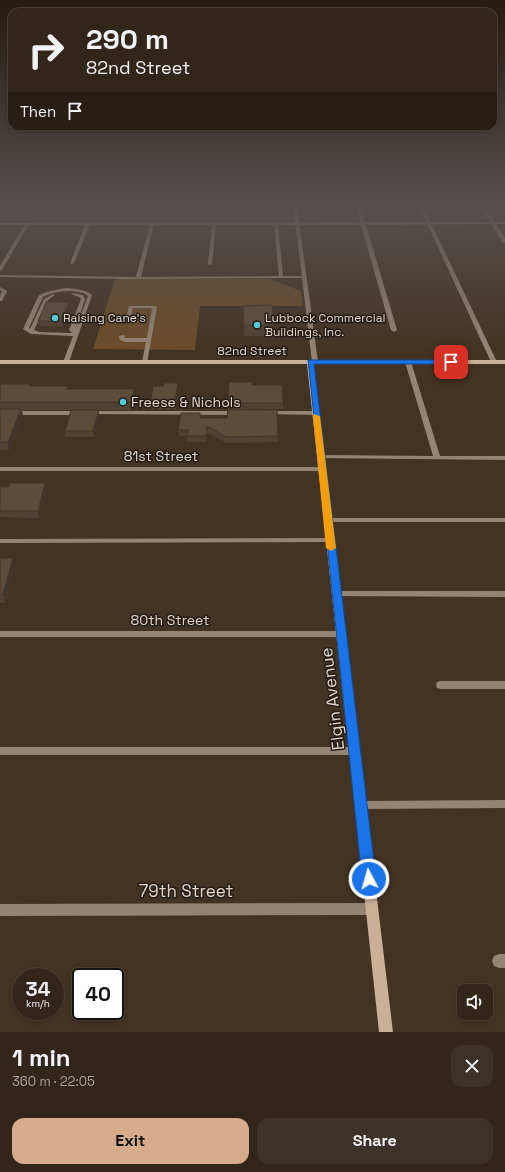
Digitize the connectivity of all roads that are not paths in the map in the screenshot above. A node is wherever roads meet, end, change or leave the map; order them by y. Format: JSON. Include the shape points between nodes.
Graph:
{"nodes":[{"id":1,"x":9,"y":254,"type":"edge"},
{"id":2,"x":76,"y":254,"type":"edge"},
{"id":3,"x":144,"y":254,"type":"edge"},
{"id":4,"x":211,"y":254,"type":"edge"},
{"id":5,"x":279,"y":254,"type":"edge"},
{"id":6,"x":301,"y":254,"type":"edge"},
{"id":7,"x":372,"y":254,"type":"edge"},
{"id":8,"x":444,"y":254,"type":"edge"},
{"id":9,"x":72,"y":264,"type":"dead end"},
{"id":10,"x":210,"y":264,"type":"dead end"},
{"id":11,"x":0,"y":270,"type":"edge"},
{"id":12,"x":0,"y":276,"type":"edge"},
{"id":13,"x":281,"y":277,"type":"junction"},
{"id":14,"x":304,"y":277,"type":"junction"},
{"id":15,"x":138,"y":278,"type":"junction"},
{"id":16,"x":0,"y":288,"type":"edge"},
{"id":17,"x":0,"y":300,"type":"edge"},
{"id":18,"x":128,"y":319,"type":"dead end"},
{"id":19,"x":394,"y":330,"type":"dead end"},
{"id":20,"x":76,"y":335,"type":"junction"},
{"id":21,"x":122,"y":336,"type":"dead end"},
{"id":22,"x":149,"y":340,"type":"junction"},
{"id":23,"x":0,"y":362,"type":"edge"},
{"id":24,"x":66,"y":362,"type":"junction"},
{"id":25,"x":145,"y":362,"type":"junction"},
{"id":26,"x":313,"y":362,"type":"junction"},
{"id":27,"x":408,"y":362,"type":"junction"},
{"id":28,"x":494,"y":362,"type":"junction"},
{"id":29,"x":505,"y":362,"type":"edge"},
{"id":30,"x":0,"y":413,"type":"edge"},
{"id":31,"x":242,"y":413,"type":"edge"},
{"id":32,"x":258,"y":413,"type":"edge"},
{"id":33,"x":316,"y":413,"type":"junction"},
{"id":34,"x":321,"y":457,"type":"junction"},
{"id":35,"x":437,"y":457,"type":"junction"},
{"id":36,"x":505,"y":458,"type":"edge"},
{"id":37,"x":0,"y":469,"type":"edge"},
{"id":38,"x":322,"y":469,"type":"junction"},
{"id":39,"x":328,"y":520,"type":"junction"},
{"id":40,"x":505,"y":520,"type":"edge"},
{"id":41,"x":330,"y":540,"type":"junction"},
{"id":42,"x":0,"y":541,"type":"edge"},
{"id":43,"x":336,"y":594,"type":"junction"},
{"id":44,"x":505,"y":594,"type":"edge"},
{"id":45,"x":0,"y":634,"type":"edge"},
{"id":46,"x":341,"y":634,"type":"junction"},
{"id":47,"x":441,"y":685,"type":"dead end"},
{"id":48,"x":505,"y":686,"type":"edge"},
{"id":49,"x":0,"y":751,"type":"edge"},
{"id":50,"x":354,"y":751,"type":"junction"},
{"id":51,"x":505,"y":804,"type":"edge"},
{"id":52,"x":360,"y":805,"type":"junction"},
{"id":53,"x":372,"y":909,"type":"junction"},
{"id":54,"x":0,"y":910,"type":"edge"},
{"id":55,"x":386,"y":1032,"type":"edge"}],
"edges":[{"from":1,"to":11,"type":"lane"},
{"from":2,"to":9,"type":"street"},
{"from":3,"to":15,"type":"lane"},
{"from":4,"to":10,"type":"street"},
{"from":5,"to":13,"type":"lane"},
{"from":6,"to":14,"type":"lane"},
{"from":7,"to":19,"type":"street"},
{"from":8,"to":28,"type":"lane"},
{"from":12,"to":15,"type":"lane"},
{"from":13,"to":14,"type":"lane"},
{"from":13,"to":15,"type":"lane"},
{"from":14,"to":26,"type":"lane"},
{"from":16,"to":17,"type":"lane","via":[[5,291]]},
{"from":18,"to":22,"type":"lane","via":[[131,308],[155,307]]},
{"from":20,"to":20,"type":"lane","via":[[89,293],[57,291],[41,296],[26,329],[31,332]]},
{"from":20,"to":24,"type":"lane"},
{"from":21,"to":22,"type":"lane","via":[[125,340]]},
{"from":22,"to":25,"type":"lane"},
{"from":23,"to":24,"type":"street","name":"82nd Street"},
{"from":24,"to":25,"type":"street","name":"82nd Street"},
{"from":25,"to":26,"type":"street","name":"82nd Street"},
{"from":26,"to":27,"type":"street","name":"82nd Street"},
{"from":26,"to":33,"type":"street","name":"Elgin Avenue"},
{"from":27,"to":28,"type":"street","name":"82nd Street"},
{"from":27,"to":35,"type":"lane"},
{"from":28,"to":29,"type":"street","name":"82nd Street"},
{"from":30,"to":31,"type":"lane"},
{"from":32,"to":33,"type":"lane"},
{"from":33,"to":34,"type":"street","name":"Elgin Avenue"},
{"from":34,"to":35,"type":"lane"},
{"from":34,"to":38,"type":"street","name":"Elgin Avenue"},
{"from":35,"to":36,"type":"lane"},
{"from":37,"to":38,"type":"street","name":"81st Street"},
{"from":38,"to":39,"type":"street","name":"Elgin Avenue"},
{"from":39,"to":40,"type":"street"},
{"from":39,"to":41,"type":"street","name":"Elgin Avenue"},
{"from":41,"to":42,"type":"lane"},
{"from":41,"to":43,"type":"street","name":"Elgin Avenue"},
{"from":43,"to":44,"type":"lane"},
{"from":43,"to":46,"type":"street","name":"Elgin Avenue"},
{"from":45,"to":46,"type":"street","name":"80th Street"},
{"from":46,"to":50,"type":"street","name":"Elgin Avenue"},
{"from":47,"to":48,"type":"street"},
{"from":49,"to":50,"type":"lane"},
{"from":50,"to":52,"type":"street","name":"Elgin Avenue"},
{"from":51,"to":52,"type":"lane"},
{"from":52,"to":53,"type":"street","name":"Elgin Avenue"},
{"from":53,"to":54,"type":"street","name":"79th Street"},
{"from":53,"to":55,"type":"street","name":"Elgin Avenue"}]}
